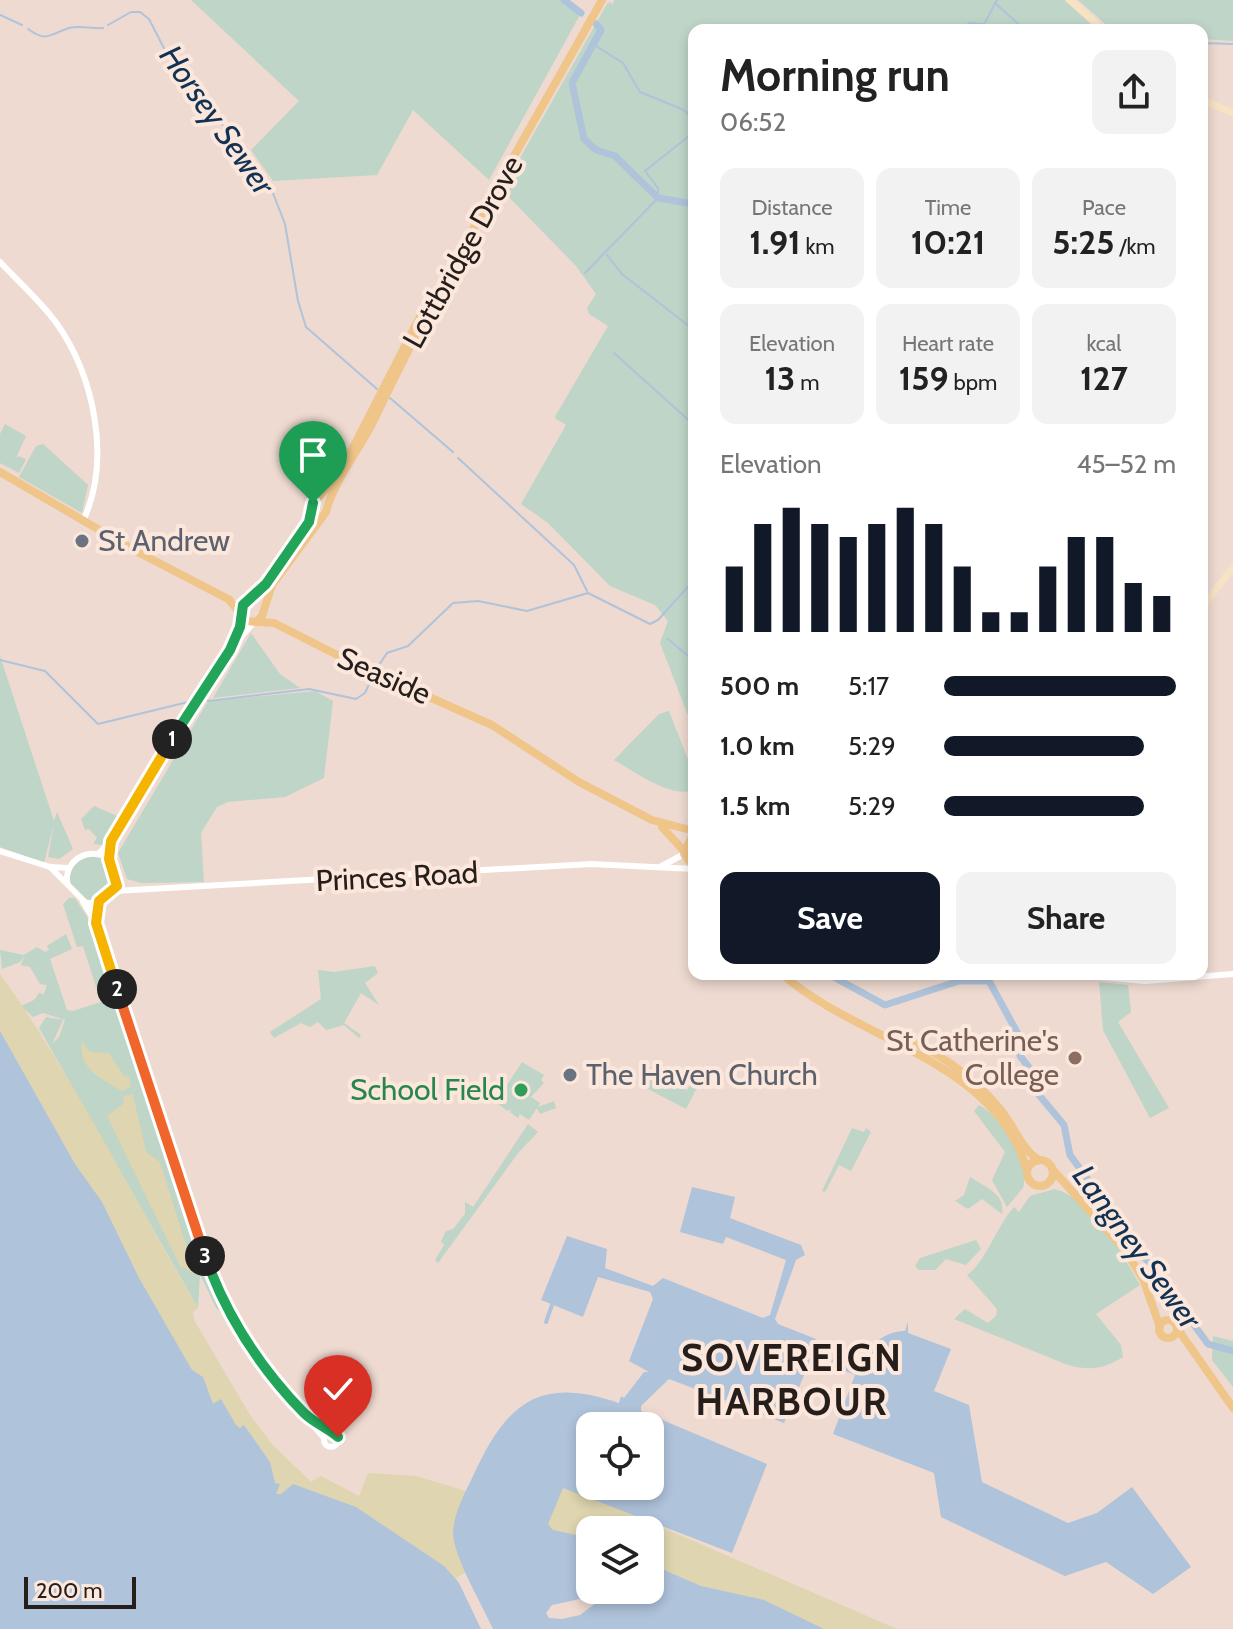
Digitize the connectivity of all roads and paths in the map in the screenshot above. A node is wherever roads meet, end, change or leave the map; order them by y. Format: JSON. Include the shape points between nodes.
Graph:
{"nodes":[{"id":1,"x":596,"y":0,"type":"edge"},
{"id":2,"x":602,"y":0,"type":"edge"},
{"id":3,"x":1070,"y":0,"type":"edge"},
{"id":4,"x":1096,"y":24,"type":"edge"},
{"id":5,"x":1208,"y":103,"type":"edge"},
{"id":6,"x":1233,"y":113,"type":"edge"},
{"id":7,"x":0,"y":262,"type":"edge"},
{"id":8,"x":0,"y":472,"type":"edge"},
{"id":9,"x":318,"y":499,"type":"junction"},
{"id":10,"x":327,"y":505,"type":"junction"},
{"id":11,"x":312,"y":510,"type":"junction"},
{"id":12,"x":323,"y":515,"type":"junction"},
{"id":13,"x":83,"y":521,"type":"junction"},
{"id":14,"x":1233,"y":567,"type":"edge"},
{"id":15,"x":228,"y":599,"type":"junction"},
{"id":16,"x":1208,"y":600,"type":"edge"},
{"id":17,"x":248,"y":601,"type":"junction"},
{"id":18,"x":263,"y":609,"type":"junction"},
{"id":19,"x":241,"y":613,"type":"junction"},
{"id":20,"x":255,"y":622,"type":"junction"},
{"id":21,"x":274,"y":623,"type":"junction"},
{"id":22,"x":230,"y":650,"type":"junction"},
{"id":23,"x":659,"y":824,"type":"junction"},
{"id":24,"x":688,"y":831,"type":"edge"},
{"id":25,"x":111,"y":841,"type":"junction"},
{"id":26,"x":688,"y":845,"type":"edge"},
{"id":27,"x":0,"y":851,"type":"edge"},
{"id":28,"x":684,"y":853,"type":"junction"},
{"id":29,"x":98,"y":854,"type":"junction"},
{"id":30,"x":109,"y":859,"type":"junction"},
{"id":31,"x":688,"y":859,"type":"edge"},
{"id":32,"x":50,"y":867,"type":"junction"},
{"id":33,"x":660,"y":867,"type":"junction"},
{"id":34,"x":68,"y":868,"type":"junction"},
{"id":35,"x":688,"y":868,"type":"edge"},
{"id":36,"x":117,"y":878,"type":"junction"},
{"id":37,"x":67,"y":882,"type":"junction"},
{"id":38,"x":133,"y":888,"type":"junction"},
{"id":39,"x":115,"y":891,"type":"junction"},
{"id":40,"x":99,"y":901,"type":"junction"},
{"id":41,"x":83,"y":902,"type":"junction"},
{"id":42,"x":96,"y":923,"type":"junction"},
{"id":43,"x":1233,"y":974,"type":"edge"},
{"id":44,"x":1208,"y":976,"type":"edge"},
{"id":45,"x":791,"y":980,"type":"edge"},
{"id":46,"x":799,"y":980,"type":"edge"},
{"id":47,"x":1134,"y":980,"type":"edge"},
{"id":48,"x":1158,"y":980,"type":"edge"},
{"id":49,"x":1039,"y":1160,"type":"junction"},
{"id":50,"x":1052,"y":1169,"type":"junction"},
{"id":51,"x":1027,"y":1171,"type":"junction"},
{"id":52,"x":1046,"y":1184,"type":"junction"},
{"id":53,"x":1069,"y":1188,"type":"junction"},
{"id":54,"x":1155,"y":1308,"type":"junction"},
{"id":55,"x":1169,"y":1320,"type":"junction"},
{"id":56,"x":1160,"y":1327,"type":"junction"},
{"id":57,"x":1177,"y":1328,"type":"junction"},
{"id":58,"x":1171,"y":1337,"type":"junction"},
{"id":59,"x":1189,"y":1344,"type":"junction"},
{"id":60,"x":1233,"y":1408,"type":"edge"},
{"id":61,"x":326,"y":1435,"type":"dead end"}],
"edges":[{"from":1,"to":9,"type":"main road","name":"Lottbridge Drove","via":[[401,349],[339,475]]},
{"from":2,"to":10,"type":"main road","name":"Lottbridge Drove","via":[[443,283]]},
{"from":3,"to":4,"type":"main road"},
{"from":5,"to":6,"type":"main road"},
{"from":7,"to":13,"type":"street","via":[[45,309],[70,345],[92,407],[96,468]]},
{"from":8,"to":13,"type":"main road"},
{"from":9,"to":10,"type":"main road"},
{"from":9,"to":11,"type":"main road","name":"Lottbridge Drove"},
{"from":10,"to":12,"type":"main road","name":"Lottbridge Drove"},
{"from":11,"to":12,"type":"main road"},
{"from":11,"to":17,"type":"main road","via":[[266,584]]},
{"from":12,"to":18,"type":"main road","via":[[272,585]]},
{"from":13,"to":15,"type":"main road"},
{"from":14,"to":16,"type":"main road"},
{"from":15,"to":17,"type":"main road"},
{"from":15,"to":19,"type":"main road"},
{"from":17,"to":18,"type":"main road","via":[[258,601]]},
{"from":17,"to":19,"type":"main road"},
{"from":18,"to":20,"type":"main road"},
{"from":18,"to":21,"type":"main road","name":"Seaside"},
{"from":19,"to":20,"type":"main road"},
{"from":19,"to":22,"type":"street"},
{"from":20,"to":21,"type":"main road","name":"Seaside"},
{"from":20,"to":22,"type":"street"},
{"from":21,"to":23,"type":"main road","name":"Seaside","via":[[495,727],[579,782]]},
{"from":22,"to":25,"type":"street"},
{"from":23,"to":24,"type":"main road"},
{"from":23,"to":28,"type":"main road"},
{"from":25,"to":29,"type":"street"},
{"from":25,"to":30,"type":"street"},
{"from":26,"to":28,"type":"main road"},
{"from":27,"to":32,"type":"street"},
{"from":28,"to":31,"type":"main road"},
{"from":28,"to":33,"type":"street"},
{"from":29,"to":30,"type":"street"},
{"from":29,"to":34,"type":"street","via":[[80,856]]},
{"from":30,"to":36,"type":"street"},
{"from":32,"to":34,"type":"street"},
{"from":32,"to":37,"type":"street"},
{"from":33,"to":35,"type":"street","name":"Princes Road"},
{"from":33,"to":38,"type":"street","name":"Princes Road","via":[[591,864],[179,890]]},
{"from":34,"to":37,"type":"street"},
{"from":36,"to":38,"type":"street","name":"Princes Road"},
{"from":36,"to":39,"type":"street"},
{"from":37,"to":41,"type":"street"},
{"from":38,"to":39,"type":"street","name":"Princes Road"},
{"from":39,"to":40,"type":"street"},
{"from":40,"to":41,"type":"street"},
{"from":40,"to":42,"type":"street"},
{"from":41,"to":42,"type":"street"},
{"from":42,"to":61,"type":"street","via":[[215,1283],[262,1364]]},
{"from":43,"to":44,"type":"street"},
{"from":45,"to":51,"type":"main road","via":[[945,1070],[999,1120]]},
{"from":46,"to":49,"type":"main road","via":[[843,1009],[951,1064],[997,1105],[1027,1151]]},
{"from":47,"to":48,"type":"street"},
{"from":49,"to":50,"type":"main road"},
{"from":49,"to":51,"type":"main road"},
{"from":50,"to":52,"type":"main road"},
{"from":50,"to":53,"type":"main road"},
{"from":51,"to":52,"type":"main road","via":[[1033,1184]]},
{"from":52,"to":53,"type":"main road"},
{"from":53,"to":54,"type":"main road","via":[[1125,1250]]},
{"from":54,"to":55,"type":"main road"},
{"from":54,"to":56,"type":"main road"},
{"from":55,"to":56,"type":"main road"},
{"from":55,"to":57,"type":"main road"},
{"from":56,"to":58,"type":"main road","via":[[1162,1335]]},
{"from":57,"to":58,"type":"main road"},
{"from":57,"to":59,"type":"main road"},
{"from":58,"to":59,"type":"main road"},
{"from":59,"to":60,"type":"main road"}]}
